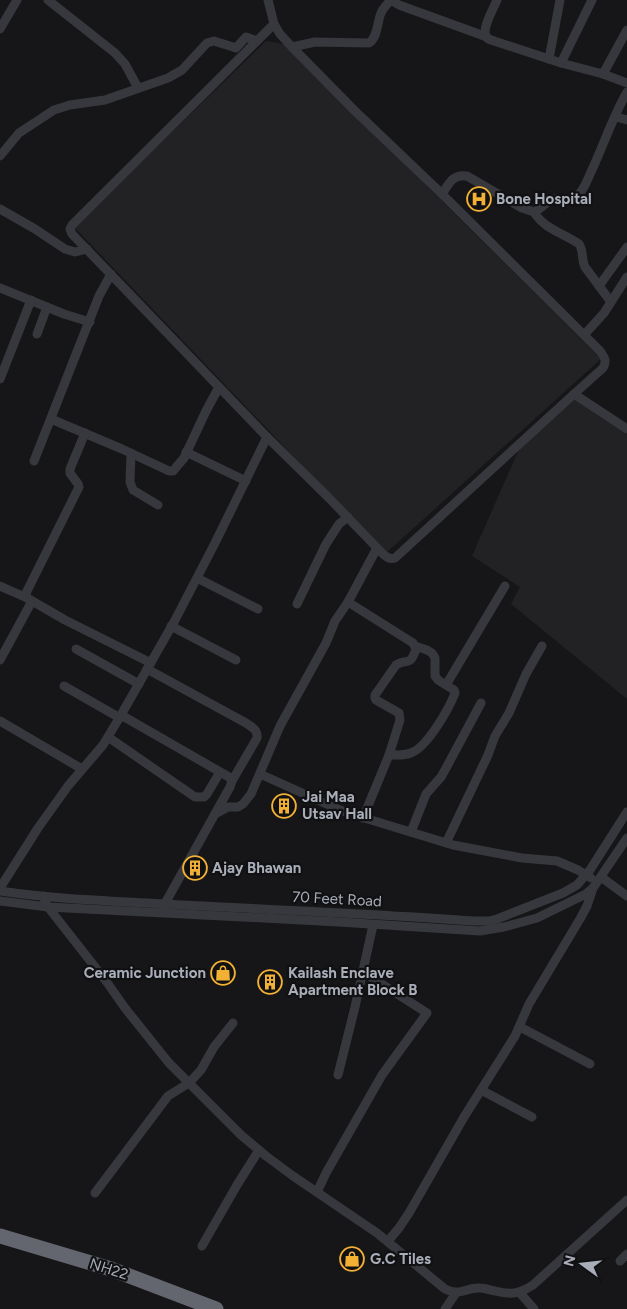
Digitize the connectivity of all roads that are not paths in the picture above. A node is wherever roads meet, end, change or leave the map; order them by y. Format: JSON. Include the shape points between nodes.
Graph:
{"nodes":[{"id":1,"x":17,"y":0,"type":"edge"},
{"id":2,"x":48,"y":0,"type":"edge"},
{"id":3,"x":268,"y":0,"type":"edge"},
{"id":4,"x":391,"y":0,"type":"edge"},
{"id":5,"x":498,"y":0,"type":"edge"},
{"id":6,"x":560,"y":0,"type":"edge"},
{"id":7,"x":592,"y":0,"type":"edge"},
{"id":8,"x":274,"y":24,"type":"junction"},
{"id":9,"x":0,"y":29,"type":"edge"},
{"id":10,"x":627,"y":30,"type":"edge"},
{"id":11,"x":487,"y":37,"type":"junction"},
{"id":12,"x":257,"y":41,"type":"junction"},
{"id":13,"x":292,"y":47,"type":"junction"},
{"id":14,"x":549,"y":59,"type":"junction"},
{"id":15,"x":561,"y":63,"type":"junction"},
{"id":16,"x":603,"y":74,"type":"junction"},
{"id":17,"x":627,"y":83,"type":"edge"},
{"id":18,"x":138,"y":88,"type":"junction"},
{"id":19,"x":627,"y":92,"type":"edge"},
{"id":20,"x":616,"y":117,"type":"junction"},
{"id":21,"x":627,"y":120,"type":"edge"},
{"id":22,"x":0,"y":156,"type":"edge"},
{"id":23,"x":442,"y":194,"type":"junction"},
{"id":24,"x":0,"y":209,"type":"edge"},
{"id":25,"x":534,"y":212,"type":"junction"},
{"id":26,"x":627,"y":247,"type":"edge"},
{"id":27,"x":87,"y":249,"type":"junction"},
{"id":28,"x":623,"y":261,"type":"edge"},
{"id":29,"x":111,"y":274,"type":"junction"},
{"id":30,"x":627,"y":277,"type":"edge"},
{"id":31,"x":600,"y":286,"type":"junction"},
{"id":32,"x":0,"y":288,"type":"edge"},
{"id":33,"x":31,"y":300,"type":"junction"},
{"id":34,"x":611,"y":302,"type":"junction"},
{"id":35,"x":47,"y":307,"type":"junction"},
{"id":36,"x":90,"y":322,"type":"junction"},
{"id":37,"x":38,"y":334,"type":"dead end"},
{"id":38,"x":584,"y":335,"type":"junction"},
{"id":39,"x":0,"y":378,"type":"edge"},
{"id":40,"x":219,"y":387,"type":"junction"},
{"id":41,"x":574,"y":394,"type":"junction"},
{"id":42,"x":51,"y":419,"type":"junction"},
{"id":43,"x":627,"y":429,"type":"edge"},
{"id":44,"x":85,"y":433,"type":"junction"},
{"id":45,"x":267,"y":437,"type":"junction"},
{"id":46,"x":186,"y":452,"type":"junction"},
{"id":47,"x":131,"y":453,"type":"junction"},
{"id":48,"x":34,"y":461,"type":"dead end"},
{"id":49,"x":246,"y":482,"type":"junction"},
{"id":50,"x":158,"y":504,"type":"dead end"},
{"id":51,"x":348,"y":517,"type":"junction"},
{"id":52,"x":377,"y":548,"type":"junction"},
{"id":53,"x":197,"y":578,"type":"junction"},
{"id":54,"x":0,"y":586,"type":"edge"},
{"id":55,"x":505,"y":586,"type":"dead end"},
{"id":56,"x":30,"y":599,"type":"junction"},
{"id":57,"x":348,"y":602,"type":"junction"},
{"id":58,"x":297,"y":604,"type":"dead end"},
{"id":59,"x":258,"y":610,"type":"dead end"},
{"id":60,"x":171,"y":626,"type":"junction"},
{"id":61,"x":415,"y":646,"type":"junction"},
{"id":62,"x":542,"y":646,"type":"dead end"},
{"id":63,"x":76,"y":650,"type":"dead end"},
{"id":64,"x":0,"y":660,"type":"edge"},
{"id":65,"x":236,"y":660,"type":"dead end"},
{"id":66,"x":149,"y":666,"type":"junction"},
{"id":67,"x":139,"y":684,"type":"junction"},
{"id":68,"x":446,"y":685,"type":"junction"},
{"id":69,"x":64,"y":686,"type":"dead end"},
{"id":70,"x":481,"y":703,"type":"dead end"},
{"id":71,"x":120,"y":717,"type":"junction"},
{"id":72,"x":0,"y":721,"type":"edge"},
{"id":73,"x":108,"y":737,"type":"junction"},
{"id":74,"x":390,"y":755,"type":"junction"},
{"id":75,"x":82,"y":770,"type":"junction"},
{"id":76,"x":220,"y":772,"type":"junction"},
{"id":77,"x":260,"y":774,"type":"junction"},
{"id":78,"x":232,"y":782,"type":"junction"},
{"id":79,"x":627,"y":812,"type":"edge"},
{"id":80,"x":215,"y":814,"type":"junction"},
{"id":81,"x":363,"y":818,"type":"junction"},
{"id":82,"x":411,"y":832,"type":"junction"},
{"id":83,"x":627,"y":838,"type":"edge"},
{"id":84,"x":446,"y":843,"type":"junction"},
{"id":85,"x":587,"y":874,"type":"junction"},
{"id":86,"x":596,"y":883,"type":"junction"},
{"id":87,"x":0,"y":889,"type":"edge"},
{"id":88,"x":42,"y":896,"type":"junction"},
{"id":89,"x":627,"y":896,"type":"edge"},
{"id":90,"x":0,"y":901,"type":"edge"},
{"id":91,"x":165,"y":904,"type":"junction"},
{"id":92,"x":48,"y":907,"type":"junction"},
{"id":93,"x":160,"y":913,"type":"junction"},
{"id":94,"x":339,"y":918,"type":"junction"},
{"id":95,"x":477,"y":921,"type":"junction"},
{"id":96,"x":373,"y":925,"type":"junction"},
{"id":97,"x":477,"y":931,"type":"junction"},
{"id":98,"x":363,"y":972,"type":"junction"},
{"id":99,"x":233,"y":1023,"type":"dead end"},
{"id":100,"x":520,"y":1028,"type":"junction"},
{"id":101,"x":590,"y":1064,"type":"dead end"},
{"id":102,"x":338,"y":1075,"type":"dead end"},
{"id":103,"x":188,"y":1083,"type":"junction"},
{"id":104,"x":481,"y":1090,"type":"junction"},
{"id":105,"x":532,"y":1117,"type":"dead end"},
{"id":106,"x":259,"y":1150,"type":"junction"},
{"id":107,"x":317,"y":1192,"type":"junction"},
{"id":108,"x":95,"y":1193,"type":"dead end"},
{"id":109,"x":627,"y":1200,"type":"edge"},
{"id":110,"x":0,"y":1236,"type":"edge"},
{"id":111,"x":388,"y":1242,"type":"junction"},
{"id":112,"x":202,"y":1246,"type":"dead end"},
{"id":113,"x":627,"y":1254,"type":"edge"},
{"id":114,"x":620,"y":1261,"type":"dead end"},
{"id":115,"x":456,"y":1293,"type":"junction"},
{"id":116,"x":520,"y":1293,"type":"junction"},
{"id":117,"x":216,"y":1309,"type":"edge"},
{"id":118,"x":445,"y":1309,"type":"edge"},
{"id":119,"x":534,"y":1309,"type":"edge"}],
"edges":[{"from":1,"to":9,"type":"street"},
{"from":2,"to":18,"type":"street","via":[[115,53]]},
{"from":3,"to":8,"type":"street"},
{"from":4,"to":11,"type":"street","via":[[399,6]]},
{"from":4,"to":13,"type":"street","via":[[380,15],[369,43],[315,42]]},
{"from":5,"to":11,"type":"street","via":[[486,24],[484,32]]},
{"from":6,"to":14,"type":"street"},
{"from":7,"to":15,"type":"street"},
{"from":8,"to":12,"type":"street"},
{"from":8,"to":13,"type":"street"},
{"from":10,"to":16,"type":"street"},
{"from":11,"to":14,"type":"street"},
{"from":12,"to":18,"type":"street","via":[[246,37],[236,48],[221,42],[207,42],[182,70]]},
{"from":12,"to":27,"type":"street","via":[[72,225],[72,234]]},
{"from":13,"to":23,"type":"street"},
{"from":14,"to":15,"type":"street"},
{"from":15,"to":16,"type":"street"},
{"from":16,"to":17,"type":"street"},
{"from":18,"to":22,"type":"street","via":[[105,100],[54,110],[19,133]]},
{"from":19,"to":20,"type":"street"},
{"from":20,"to":21,"type":"street"},
{"from":20,"to":25,"type":"street","via":[[581,192],[573,199],[551,200]]},
{"from":23,"to":25,"type":"street","via":[[454,178],[466,176]]},
{"from":23,"to":38,"type":"street"},
{"from":24,"to":27,"type":"street","via":[[65,249],[75,252]]},
{"from":25,"to":31,"type":"street","via":[[546,225],[582,248],[585,267]]},
{"from":26,"to":28,"type":"street"},
{"from":27,"to":29,"type":"street"},
{"from":28,"to":31,"type":"street"},
{"from":29,"to":36,"type":"street"},
{"from":29,"to":40,"type":"street"},
{"from":30,"to":34,"type":"street"},
{"from":31,"to":34,"type":"street"},
{"from":32,"to":33,"type":"street"},
{"from":33,"to":35,"type":"street"},
{"from":33,"to":39,"type":"street"},
{"from":34,"to":38,"type":"street"},
{"from":35,"to":36,"type":"street"},
{"from":35,"to":37,"type":"street"},
{"from":36,"to":42,"type":"street"},
{"from":38,"to":41,"type":"street","via":[[606,358],[606,363]]},
{"from":40,"to":45,"type":"street"},
{"from":40,"to":46,"type":"street"},
{"from":41,"to":43,"type":"street"},
{"from":41,"to":52,"type":"street","via":[[395,558],[386,557]]},
{"from":42,"to":44,"type":"street"},
{"from":42,"to":48,"type":"street"},
{"from":44,"to":47,"type":"street"},
{"from":44,"to":56,"type":"street","via":[[70,469],[78,487],[28,588],[26,593]]},
{"from":45,"to":49,"type":"street"},
{"from":45,"to":51,"type":"street"},
{"from":46,"to":47,"type":"street","via":[[173,471]]},
{"from":46,"to":49,"type":"street"},
{"from":47,"to":50,"type":"street","via":[[130,482],[133,490]]},
{"from":49,"to":53,"type":"street"},
{"from":51,"to":52,"type":"street"},
{"from":51,"to":58,"type":"street","via":[[339,524],[326,544]]},
{"from":52,"to":57,"type":"street"},
{"from":53,"to":59,"type":"street"},
{"from":53,"to":60,"type":"street"},
{"from":54,"to":56,"type":"street"},
{"from":55,"to":68,"type":"street"},
{"from":56,"to":64,"type":"street"},
{"from":56,"to":66,"type":"street"},
{"from":57,"to":61,"type":"street"},
{"from":57,"to":77,"type":"street","via":[[280,726]]},
{"from":60,"to":65,"type":"street"},
{"from":60,"to":66,"type":"street"},
{"from":61,"to":68,"type":"street","via":[[427,650],[435,658],[435,676]]},
{"from":61,"to":74,"type":"street","via":[[410,661],[399,662],[375,695],[376,700],[399,714]]},
{"from":62,"to":84,"type":"street"},
{"from":63,"to":67,"type":"street"},
{"from":66,"to":67,"type":"street"},
{"from":66,"to":78,"type":"street","via":[[256,730],[257,738]]},
{"from":67,"to":71,"type":"street"},
{"from":68,"to":74,"type":"street","via":[[455,693],[426,742],[413,752]]},
{"from":69,"to":71,"type":"street"},
{"from":70,"to":82,"type":"street","via":[[441,777],[426,794]]},
{"from":71,"to":73,"type":"street"},
{"from":71,"to":76,"type":"street"},
{"from":72,"to":75,"type":"street"},
{"from":73,"to":75,"type":"street"},
{"from":73,"to":76,"type":"street","via":[[194,797],[204,798]]},
{"from":74,"to":81,"type":"street"},
{"from":75,"to":87,"type":"street","via":[[38,828]]},
{"from":76,"to":78,"type":"street"},
{"from":77,"to":80,"type":"street","via":[[243,804]]},
{"from":77,"to":81,"type":"street"},
{"from":78,"to":80,"type":"street"},
{"from":79,"to":85,"type":"street","name":"70 Feet Road"},
{"from":80,"to":91,"type":"street"},
{"from":81,"to":82,"type":"street"},
{"from":82,"to":84,"type":"street"},
{"from":83,"to":86,"type":"street","name":"70 Feet Road"},
{"from":84,"to":85,"type":"street","via":[[522,858],[556,861]]},
{"from":85,"to":86,"type":"street"},
{"from":85,"to":95,"type":"street","name":"70 Feet Road","via":[[563,893],[497,919]]},
{"from":86,"to":89,"type":"street"},
{"from":86,"to":97,"type":"street","name":"70 Feet Road","via":[[580,897],[537,918]]},
{"from":86,"to":100,"type":"street","via":[[580,919],[529,1004]]},
{"from":87,"to":88,"type":"street","name":"70 Feet Road"},
{"from":88,"to":91,"type":"street","name":"70 Feet Road"},
{"from":88,"to":92,"type":"street"},
{"from":90,"to":92,"type":"street","name":"70 Feet Road"},
{"from":91,"to":93,"type":"street"},
{"from":91,"to":94,"type":"street","name":"70 Feet Road"},
{"from":92,"to":93,"type":"street","name":"70 Feet Road"},
{"from":92,"to":103,"type":"street","via":[[125,1008]]},
{"from":93,"to":94,"type":"street","name":"70 Feet Road"},
{"from":94,"to":95,"type":"street","name":"70 Feet Road"},
{"from":94,"to":96,"type":"street","name":"70 Feet Road"},
{"from":95,"to":97,"type":"street"},
{"from":96,"to":97,"type":"street","name":"70 Feet Road"},
{"from":96,"to":98,"type":"street"},
{"from":98,"to":102,"type":"street"},
{"from":98,"to":107,"type":"street","via":[[427,1013],[382,1074]]},
{"from":99,"to":103,"type":"street","via":[[214,1047],[202,1070]]},
{"from":100,"to":101,"type":"street"},
{"from":100,"to":104,"type":"street"},
{"from":103,"to":106,"type":"street"},
{"from":103,"to":108,"type":"street","via":[[168,1096]]},
{"from":104,"to":105,"type":"street"},
{"from":104,"to":111,"type":"street","via":[[413,1206]]},
{"from":106,"to":107,"type":"street"},
{"from":106,"to":112,"type":"street"},
{"from":107,"to":111,"type":"street"},
{"from":109,"to":116,"type":"street"},
{"from":110,"to":117,"type":"highway","name":"NH22","via":[[111,1269]]},
{"from":111,"to":115,"type":"street","via":[[445,1290]]},
{"from":113,"to":114,"type":"street"},
{"from":115,"to":116,"type":"street","via":[[474,1288]]},
{"from":115,"to":118,"type":"street"},
{"from":116,"to":119,"type":"street"}]}
